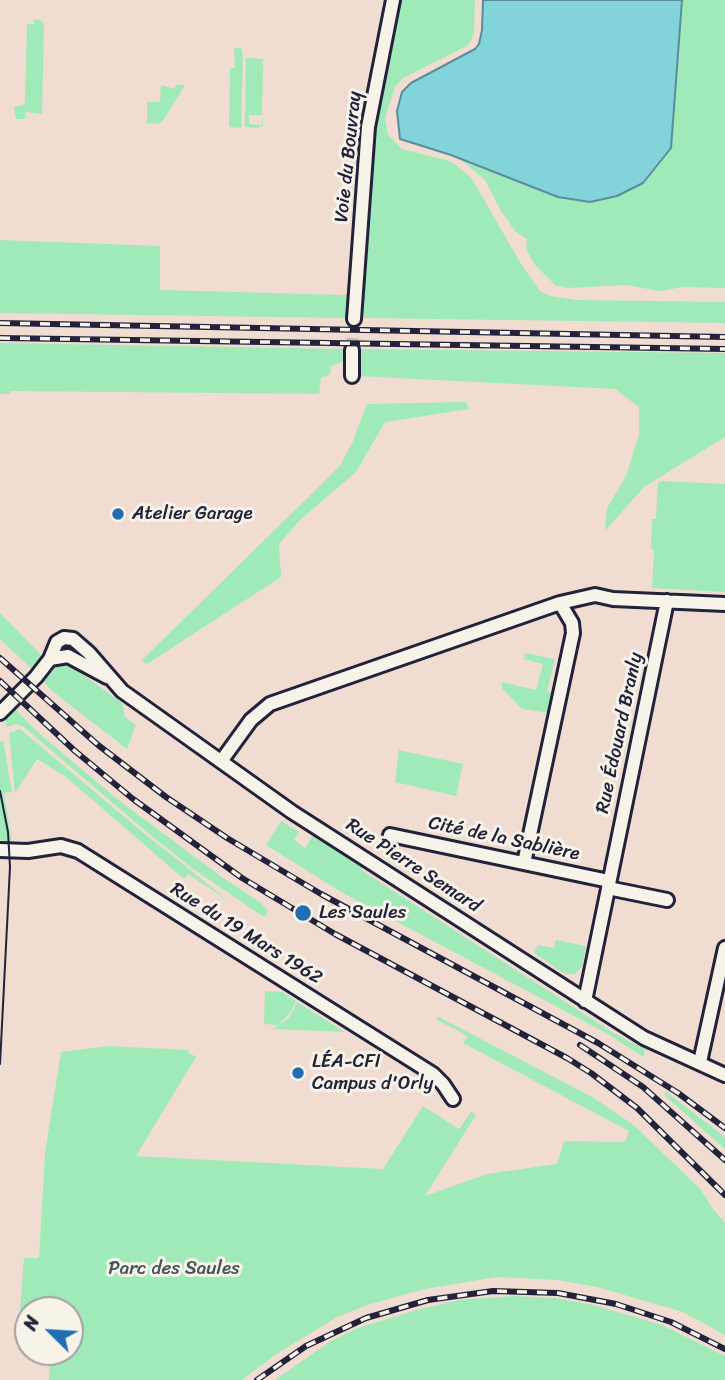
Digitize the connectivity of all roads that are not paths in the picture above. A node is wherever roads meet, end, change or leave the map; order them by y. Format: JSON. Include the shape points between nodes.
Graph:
{"nodes":[{"id":1,"x":393,"y":0,"type":"edge"},
{"id":2,"x":354,"y":319,"type":"tunnel mouth"},
{"id":3,"x":352,"y":350,"type":"tunnel mouth"},
{"id":4,"x":352,"y":376,"type":"dead end"},
{"id":5,"x":667,"y":601,"type":"junction"},
{"id":6,"x":560,"y":603,"type":"junction"},
{"id":7,"x":725,"y":604,"type":"edge"},
{"id":8,"x":0,"y":713,"type":"edge"},
{"id":9,"x":222,"y":760,"type":"junction"},
{"id":10,"x":390,"y":835,"type":"dead end"},
{"id":11,"x":0,"y":850,"type":"edge"},
{"id":12,"x":524,"y":863,"type":"junction"},
{"id":13,"x":609,"y":881,"type":"junction"},
{"id":14,"x":667,"y":900,"type":"dead end"},
{"id":15,"x":725,"y":948,"type":"edge"},
{"id":16,"x":585,"y":1001,"type":"junction"},
{"id":17,"x":700,"y":1062,"type":"junction"},
{"id":18,"x":725,"y":1075,"type":"edge"},
{"id":19,"x":453,"y":1099,"type":"dead end"}],
"edges":[{"from":1,"to":2,"type":"street","name":"Voie du Bouvray","via":[[368,127]]},
{"from":3,"to":4,"type":"street"},
{"from":5,"to":6,"type":"street","via":[[595,595]]},
{"from":5,"to":7,"type":"street"},
{"from":5,"to":13,"type":"street","name":"Rue Édouard Branly"},
{"from":6,"to":9,"type":"street","via":[[270,704],[251,720]]},
{"from":6,"to":12,"type":"street","via":[[573,633]]},
{"from":8,"to":9,"type":"street","name":"Rue Pierre Semard","via":[[50,659],[71,656]]},
{"from":9,"to":16,"type":"street","name":"Rue Pierre Semard","via":[[292,812]]},
{"from":10,"to":12,"type":"street","name":"Cité de la Sablière"},
{"from":11,"to":19,"type":"street","name":"Rue du 19 Mars 1962","via":[[61,846],[78,851],[432,1074]]},
{"from":12,"to":13,"type":"street","name":"Cité de la Sablière"},
{"from":13,"to":14,"type":"street","name":"Cité de la Sablière"},
{"from":13,"to":16,"type":"street"},
{"from":15,"to":17,"type":"street"},
{"from":16,"to":17,"type":"street","name":"Rue Pierre Semard","via":[[644,1038]]},
{"from":17,"to":18,"type":"street","name":"Rue Pierre Semard"}]}
